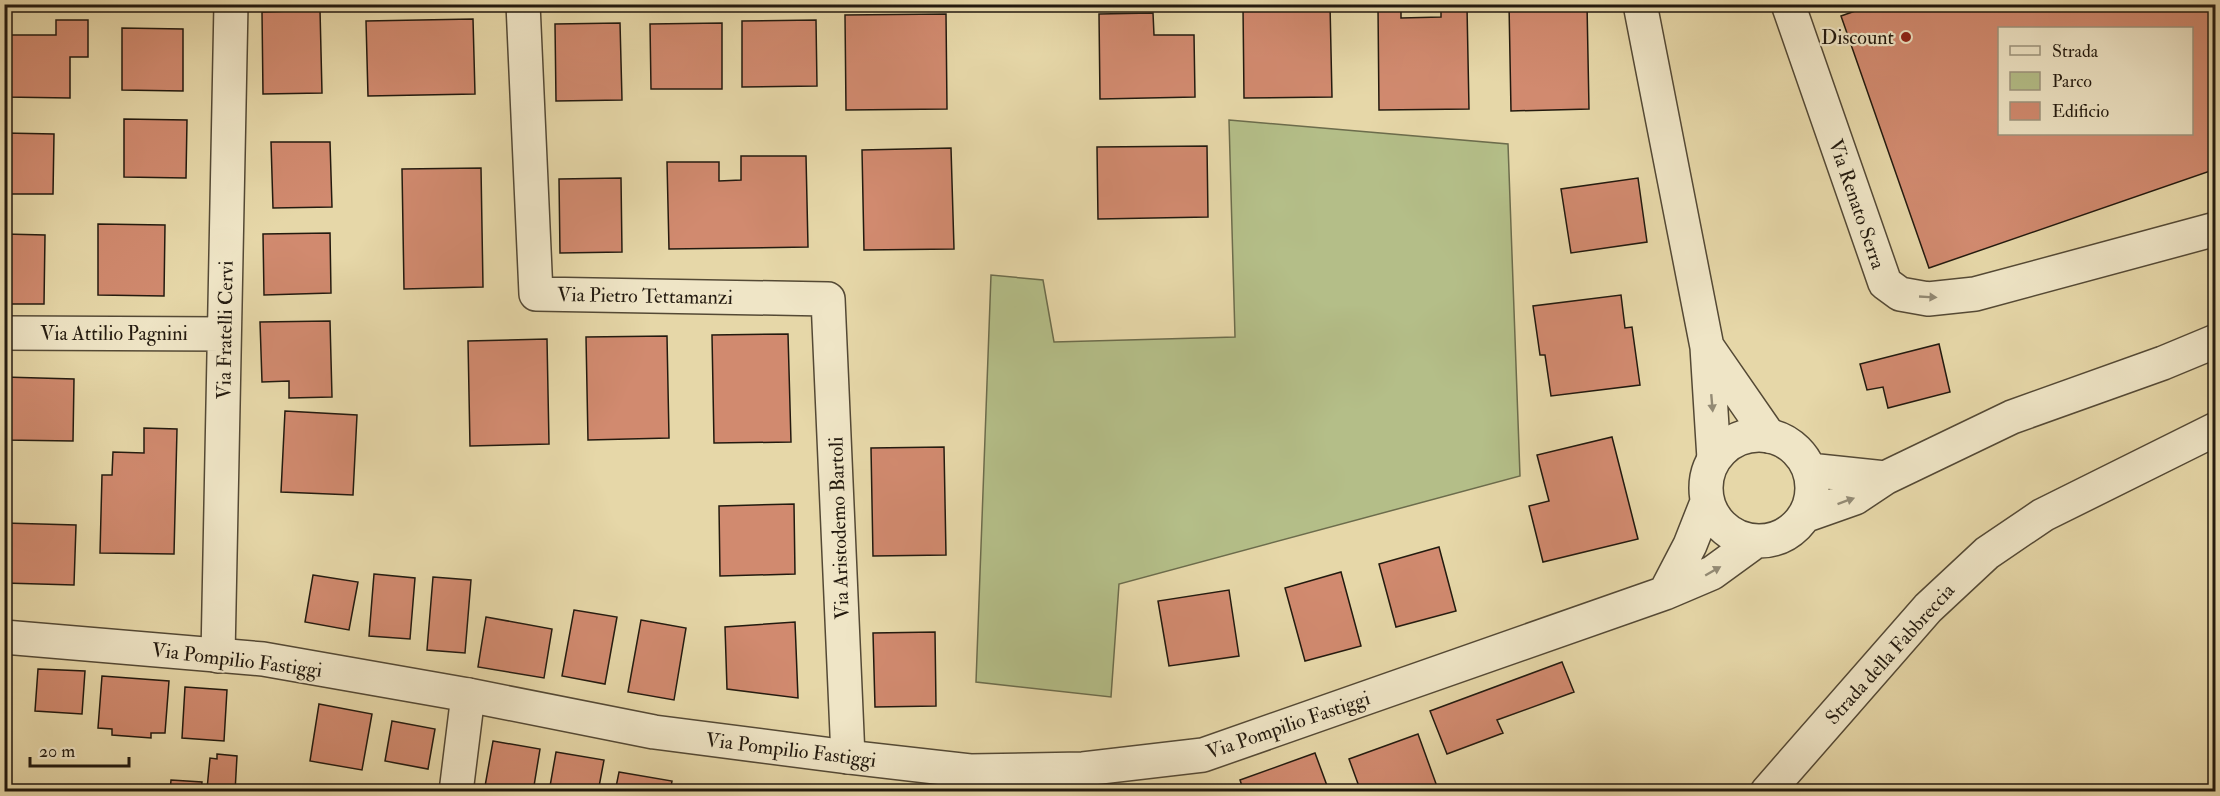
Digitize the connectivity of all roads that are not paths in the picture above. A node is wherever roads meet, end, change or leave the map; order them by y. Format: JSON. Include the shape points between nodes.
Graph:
{"nodes":[{"id":1,"x":231,"y":4,"type":"edge"},
{"id":2,"x":523,"y":4,"type":"edge"},
{"id":3,"x":1640,"y":4,"type":"edge"},
{"id":4,"x":1788,"y":4,"type":"edge"},
{"id":5,"x":2216,"y":229,"type":"edge"},
{"id":6,"x":828,"y":299,"type":"joint"},
{"id":7,"x":4,"y":333,"type":"edge"},
{"id":8,"x":224,"y":334,"type":"junction"},
{"id":9,"x":2216,"y":341,"type":"edge"},
{"id":10,"x":1707,"y":347,"type":"junction"},
{"id":11,"x":2216,"y":429,"type":"edge"},
{"id":12,"x":1769,"y":436,"type":"junction"},
{"id":13,"x":1714,"y":459,"type":"junction"},
{"id":14,"x":1809,"y":470,"type":"junction"},
{"id":15,"x":1885,"y":478,"type":"junction"},
{"id":16,"x":1707,"y":502,"type":"junction"},
{"id":17,"x":1804,"y":516,"type":"junction"},
{"id":18,"x":1756,"y":541,"type":"junction"},
{"id":19,"x":1665,"y":593,"type":"junction"},
{"id":20,"x":4,"y":637,"type":"edge"},
{"id":21,"x":218,"y":656,"type":"junction"},
{"id":22,"x":468,"y":695,"type":"junction"},
{"id":23,"x":848,"y":758,"type":"junction"},
{"id":24,"x":456,"y":792,"type":"edge"},
{"id":25,"x":1767,"y":792,"type":"edge"}],
"edges":[{"from":1,"to":8,"type":"street","name":"Via Fratelli Cervi"},
{"from":2,"to":6,"type":"street","name":"Via Pietro Tettamanzi","via":[[536,294]]},
{"from":3,"to":10,"type":"street"},
{"from":4,"to":5,"type":"street","name":"Via Renato Serra","one_way":true,"via":[[1885,283],[1900,294],[1928,299],[1975,294]]},
{"from":6,"to":23,"type":"street","name":"Via Aristodemo Bartoli"},
{"from":7,"to":8,"type":"street","name":"Via Attilio Pagnini"},
{"from":8,"to":21,"type":"street","name":"Via Fratelli Cervi"},
{"from":9,"to":15,"type":"street","via":[[2012,417]]},
{"from":10,"to":12,"type":"street"},
{"from":10,"to":13,"type":"street","one_way":true},
{"from":11,"to":25,"type":"street","name":"Strada della Fabbreccia","via":[[2043,516],[1986,553],[1928,608]]},
{"from":12,"to":13,"type":"street","via":[[1738,439]]},
{"from":12,"to":14,"type":"street","via":[[1786,442],[1800,454]]},
{"from":13,"to":16,"type":"street","via":[[1708,472]]},
{"from":14,"to":15,"type":"street"},
{"from":14,"to":17,"type":"street","via":[[1811,501]]},
{"from":17,"to":15,"type":"street","one_way":true,"via":[[1855,498]]},
{"from":16,"to":18,"type":"street","via":[[1725,529],[1739,538]]},
{"from":16,"to":19,"type":"street"},
{"from":17,"to":18,"type":"street","via":[[1784,536]]},
{"from":19,"to":18,"type":"street","name":"Via Pompilio Fastiggi","one_way":true,"via":[[1712,573]]},
{"from":19,"to":23,"type":"street","name":"Via Pompilio Fastiggi","via":[[1203,755],[1083,769],[970,771]]},
{"from":20,"to":21,"type":"street","name":"Via Pompilio Fastiggi"},
{"from":21,"to":22,"type":"street","name":"Via Pompilio Fastiggi","via":[[263,659]]},
{"from":22,"to":23,"type":"street","name":"Via Pompilio Fastiggi","via":[[654,732]]},
{"from":22,"to":24,"type":"street"}]}
